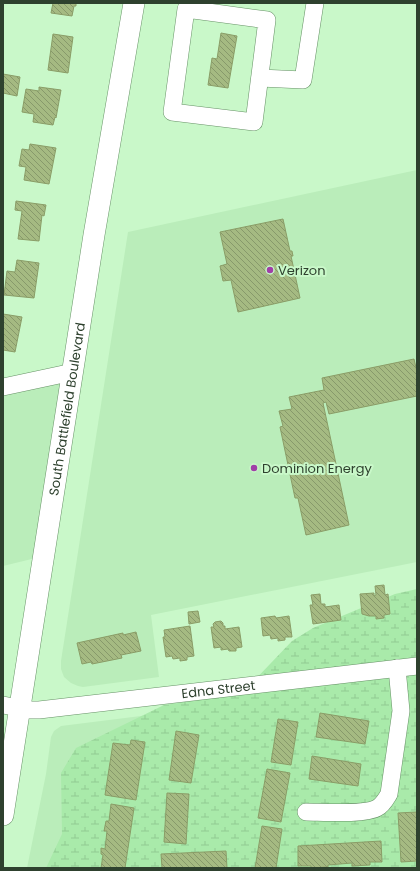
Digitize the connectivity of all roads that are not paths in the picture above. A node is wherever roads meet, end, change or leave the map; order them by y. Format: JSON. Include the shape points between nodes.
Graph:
{"nodes":[{"id":1,"x":134,"y":3,"type":"edge"},
{"id":2,"x":315,"y":3,"type":"edge"},
{"id":3,"x":212,"y":8,"type":"edge"},
{"id":4,"x":260,"y":78,"type":"junction"},
{"id":5,"x":73,"y":372,"type":"junction"},
{"id":6,"x":3,"y":387,"type":"edge"},
{"id":7,"x":417,"y":666,"type":"edge"},
{"id":8,"x":397,"y":668,"type":"junction"},
{"id":9,"x":11,"y":707,"type":"edge"},
{"id":10,"x":306,"y":812,"type":"dead end"},
{"id":11,"x":3,"y":815,"type":"edge"}],
"edges":[{"from":1,"to":5,"type":"main road","name":"South Battlefield Boulevard"},
{"from":2,"to":4,"type":"street","via":[[303,80]]},
{"from":3,"to":4,"type":"street","via":[[267,20]]},
{"from":3,"to":4,"type":"street","via":[[186,9],[172,112],[254,122]]},
{"from":5,"to":6,"type":"street"},
{"from":5,"to":9,"type":"main road","name":"South Battlefield Boulevard"},
{"from":7,"to":8,"type":"street","name":"Edna Street"},
{"from":8,"to":9,"type":"street","name":"Edna Street","via":[[237,691],[39,710]]},
{"from":8,"to":10,"type":"street","via":[[401,711],[386,801],[377,808],[358,812]]},
{"from":9,"to":11,"type":"main road","name":"South Battlefield Boulevard"}]}
